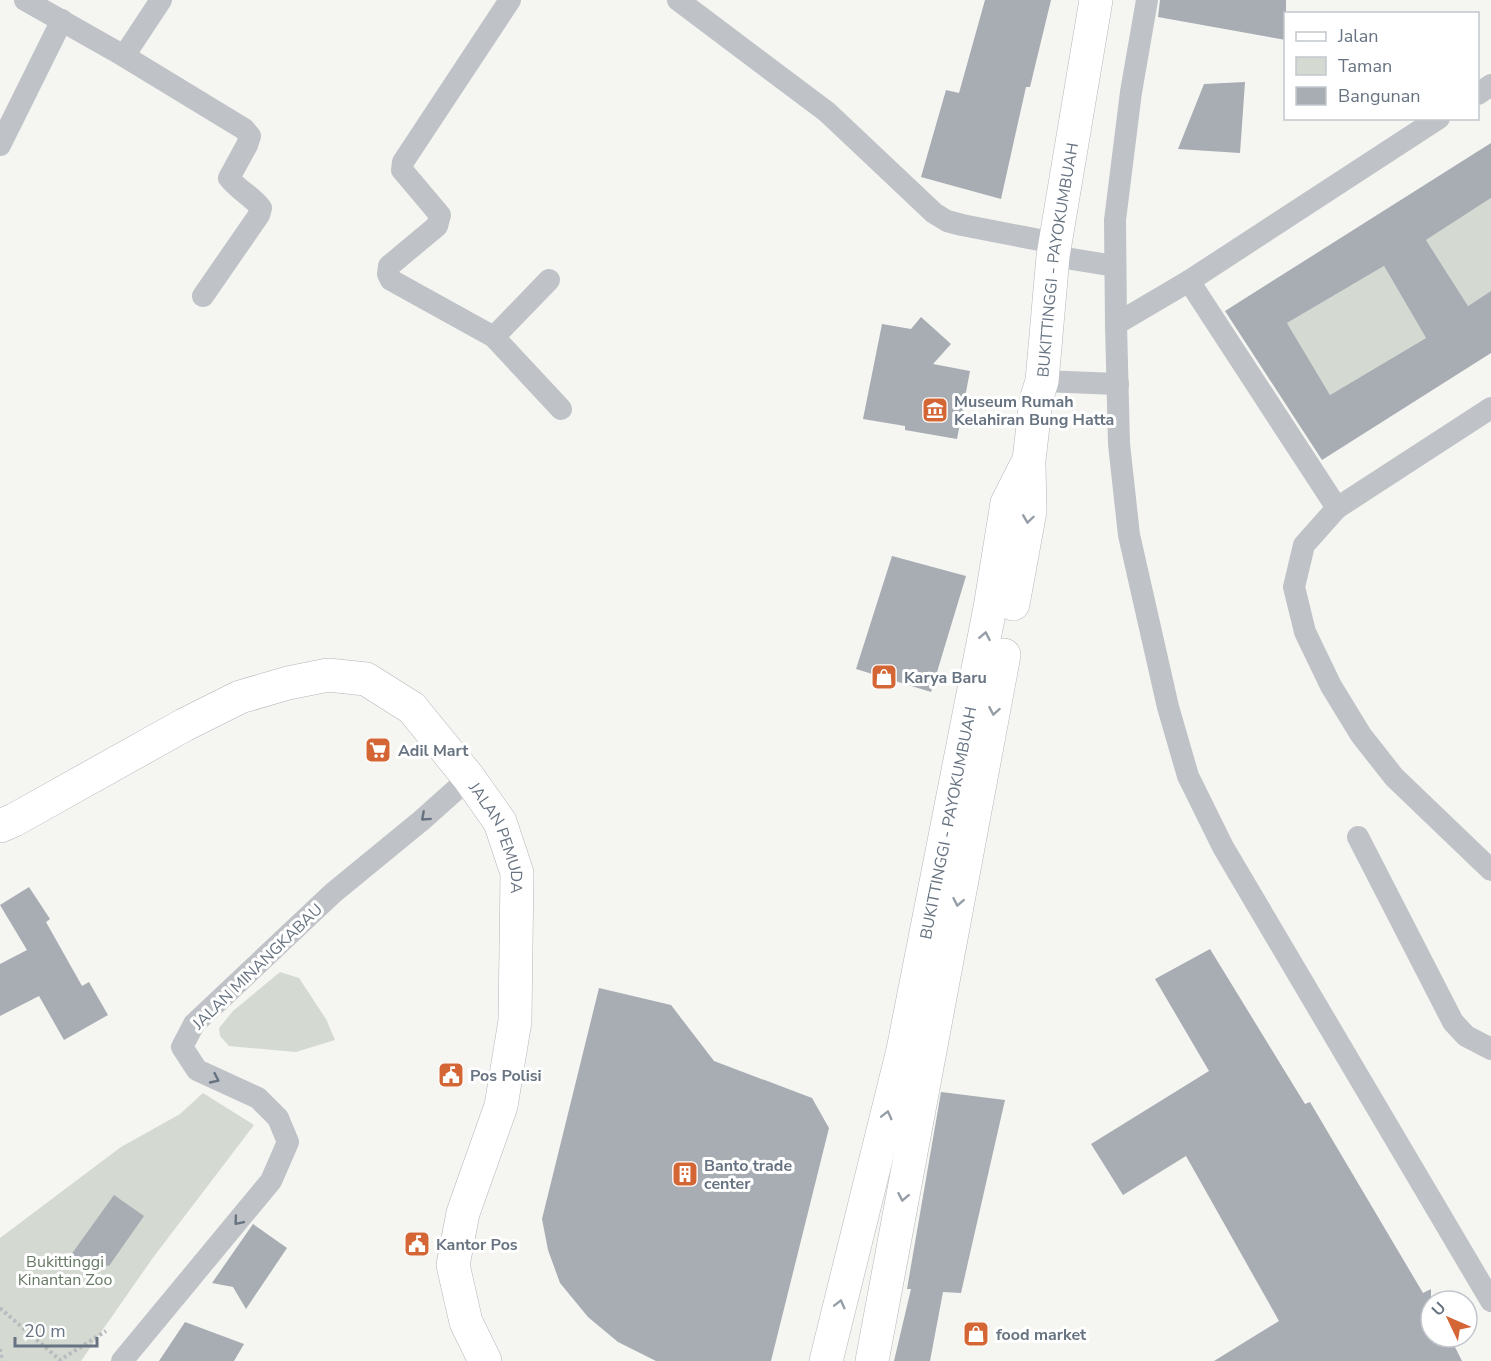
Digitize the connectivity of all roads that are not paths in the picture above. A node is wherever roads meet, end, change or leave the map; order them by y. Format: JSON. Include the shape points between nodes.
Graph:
{"nodes":[{"id":1,"x":26,"y":0,"type":"edge"},
{"id":2,"x":161,"y":0,"type":"edge"},
{"id":3,"x":510,"y":0,"type":"edge"},
{"id":4,"x":1096,"y":0,"type":"edge"},
{"id":5,"x":1147,"y":0,"type":"edge"},
{"id":6,"x":681,"y":1,"type":"edge"},
{"id":7,"x":62,"y":20,"type":"junction"},
{"id":8,"x":124,"y":56,"type":"junction"},
{"id":9,"x":1436,"y":120,"type":"edge"},
{"id":10,"x":0,"y":145,"type":"edge"},
{"id":11,"x":1054,"y":250,"type":"junction"},
{"id":12,"x":1115,"y":266,"type":"junction"},
{"id":13,"x":549,"y":280,"type":"dead end"},
{"id":14,"x":1189,"y":281,"type":"junction"},
{"id":15,"x":204,"y":296,"type":"dead end"},
{"id":16,"x":1116,"y":324,"type":"junction"},
{"id":17,"x":494,"y":338,"type":"junction"},
{"id":18,"x":1042,"y":381,"type":"junction"},
{"id":19,"x":1118,"y":384,"type":"junction"},
{"id":20,"x":1491,"y":408,"type":"edge"},
{"id":21,"x":561,"y":409,"type":"dead end"},
{"id":22,"x":1029,"y":460,"type":"junction"},
{"id":23,"x":1337,"y":508,"type":"junction"},
{"id":24,"x":469,"y":778,"type":"junction"},
{"id":25,"x":0,"y":826,"type":"edge"},
{"id":26,"x":1358,"y":837,"type":"dead end"},
{"id":27,"x":1491,"y":870,"type":"edge"},
{"id":28,"x":1491,"y":1048,"type":"edge"},
{"id":29,"x":1491,"y":1301,"type":"edge"},
{"id":30,"x":482,"y":1360,"type":"edge"},
{"id":31,"x":122,"y":1361,"type":"edge"},
{"id":32,"x":826,"y":1361,"type":"edge"},
{"id":33,"x":872,"y":1361,"type":"edge"}],
"edges":[{"from":1,"to":7,"type":"street"},
{"from":2,"to":8,"type":"street"},
{"from":3,"to":17,"type":"street","via":[[403,162],[402,170],[440,215],[440,221],[389,266],[387,274],[391,280]]},
{"from":4,"to":11,"type":"main road","name":"BUKITTINGGI - PAYOKUMBUAH"},
{"from":5,"to":12,"type":"street","via":[[1116,208]]},
{"from":6,"to":11,"type":"street","via":[[827,112],[934,213],[947,221]]},
{"from":7,"to":8,"type":"street"},
{"from":7,"to":10,"type":"street"},
{"from":8,"to":15,"type":"street","via":[[250,136],[229,177],[256,201],[261,208],[259,215]]},
{"from":9,"to":14,"type":"street"},
{"from":11,"to":12,"type":"street"},
{"from":11,"to":18,"type":"main road","name":"BUKITTINGGI - PAYOKUMBUAH"},
{"from":12,"to":16,"type":"street"},
{"from":13,"to":17,"type":"street"},
{"from":14,"to":16,"type":"street"},
{"from":14,"to":23,"type":"street"},
{"from":16,"to":19,"type":"street"},
{"from":17,"to":21,"type":"street"},
{"from":18,"to":19,"type":"street"},
{"from":18,"to":22,"type":"main road","name":"BUKITTINGGI - PAYOKUMBUAH"},
{"from":19,"to":29,"type":"street","via":[[1119,444],[1129,535],[1168,707],[1188,776],[1223,847]]},
{"from":20,"to":23,"type":"street"},
{"from":32,"to":22,"type":"main road","name":"BUKITTINGGI - PAYOKUMBUAH","one_way":true,"via":[[903,1050],[1007,503]]},
{"from":22,"to":33,"type":"main road","one_way":true,"via":[[1030,511]]},
{"from":23,"to":27,"type":"street","via":[[1304,545],[1294,587],[1305,632],[1361,735],[1394,777]]},
{"from":24,"to":25,"type":"main road","name":"JALAN PEMUDA","via":[[412,708],[366,678],[328,675],[240,697]]},
{"from":24,"to":30,"type":"main road","name":"JALAN PEMUDA","via":[[500,822],[517,873],[514,1021],[503,1095],[463,1213],[453,1265],[466,1322]]},
{"from":24,"to":31,"type":"street","name":"JALAN MINANGKABAU","one_way":true,"via":[[333,893],[194,1024],[182,1047],[197,1070],[258,1098],[278,1118],[288,1142],[271,1181]]},
{"from":26,"to":28,"type":"street","via":[[1453,1022],[1466,1036]]}]}
